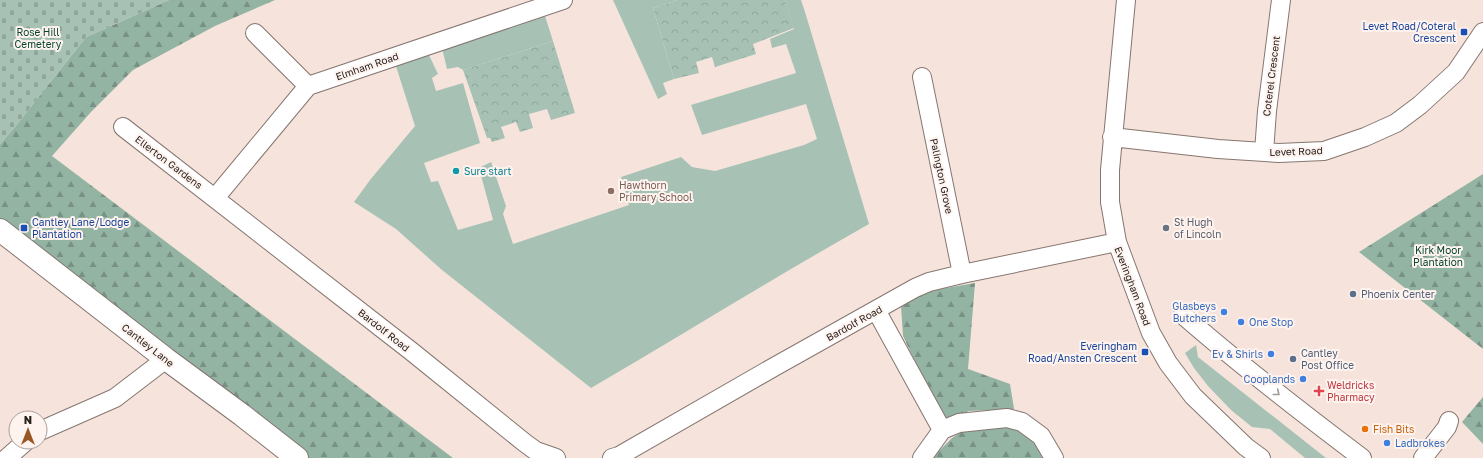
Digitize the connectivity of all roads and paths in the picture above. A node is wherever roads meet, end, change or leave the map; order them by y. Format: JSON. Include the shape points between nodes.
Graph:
{"nodes":[{"id":1,"x":563,"y":0,"type":"edge"},
{"id":2,"x":1126,"y":0,"type":"edge"},
{"id":3,"x":1281,"y":0,"type":"edge"},
{"id":4,"x":1483,"y":32,"type":"edge"},
{"id":5,"x":255,"y":33,"type":"dead end"},
{"id":6,"x":922,"y":78,"type":"dead end"},
{"id":7,"x":308,"y":86,"type":"junction"},
{"id":8,"x":123,"y":127,"type":"dead end"},
{"id":9,"x":1112,"y":137,"type":"junction"},
{"id":10,"x":1264,"y":152,"type":"junction"},
{"id":11,"x":215,"y":198,"type":"junction"},
{"id":12,"x":0,"y":230,"type":"edge"},
{"id":13,"x":1116,"y":242,"type":"junction"},
{"id":14,"x":962,"y":274,"type":"junction"},
{"id":15,"x":876,"y":310,"type":"junction"},
{"id":16,"x":1183,"y":315,"type":"dead end"},
{"id":17,"x":166,"y":359,"type":"junction"},
{"id":18,"x":1449,"y":421,"type":"dead end"},
{"id":19,"x":48,"y":427,"type":"edge"},
{"id":20,"x":942,"y":430,"type":"junction"},
{"id":21,"x":16,"y":450,"type":"edge"},
{"id":22,"x":1242,"y":452,"type":"edge"},
{"id":23,"x":7,"y":458,"type":"edge"},
{"id":24,"x":297,"y":458,"type":"edge"},
{"id":25,"x":556,"y":458,"type":"edge"},
{"id":26,"x":612,"y":458,"type":"edge"},
{"id":27,"x":922,"y":458,"type":"edge"},
{"id":28,"x":1054,"y":458,"type":"edge"},
{"id":29,"x":1261,"y":458,"type":"edge"},
{"id":30,"x":1362,"y":458,"type":"edge"},
{"id":31,"x":1423,"y":458,"type":"edge"}],
"edges":[{"from":1,"to":7,"type":"street","name":"Elmham Road"},
{"from":2,"to":9,"type":"street","name":"Everingham Road"},
{"from":3,"to":10,"type":"street","name":"Coterel Crescent","via":[[1266,111]]},
{"from":4,"to":10,"type":"street","name":"Levet Road","via":[[1456,72],[1396,123],[1324,151]]},
{"from":5,"to":7,"type":"street"},
{"from":6,"to":14,"type":"street","name":"Palington Grove"},
{"from":7,"to":11,"type":"street"},
{"from":8,"to":11,"type":"street","name":"Ellerton Gardens"},
{"from":9,"to":10,"type":"street","name":"Levet Road"},
{"from":9,"to":13,"type":"street","name":"Everingham Road","via":[[1110,202]]},
{"from":11,"to":25,"type":"street","name":"Bardolf Road","via":[[525,443],[536,451]]},
{"from":12,"to":17,"type":"main road","name":"Cantley Lane"},
{"from":13,"to":14,"type":"street","name":"Bardolf Road"},
{"from":13,"to":22,"type":"street","name":"Everingham Road","via":[[1151,333],[1168,363]]},
{"from":14,"to":15,"type":"street","name":"Bardolf Road","via":[[929,282]]},
{"from":15,"to":20,"type":"street"},
{"from":15,"to":26,"type":"street","name":"Bardolf Road"},
{"from":16,"to":30,"type":"street","one_way":true,"via":[[1290,404]]},
{"from":17,"to":19,"type":"street","via":[[115,398]]},
{"from":17,"to":24,"type":"main road","name":"Cantley Lane"},
{"from":18,"to":31,"type":"street"},
{"from":20,"to":27,"type":"street"},
{"from":20,"to":28,"type":"street","via":[[959,423],[1007,418],[1022,422],[1041,436]]},
{"from":21,"to":23,"type":"street"},
{"from":22,"to":29,"type":"street","name":"Everingham Road"}]}
